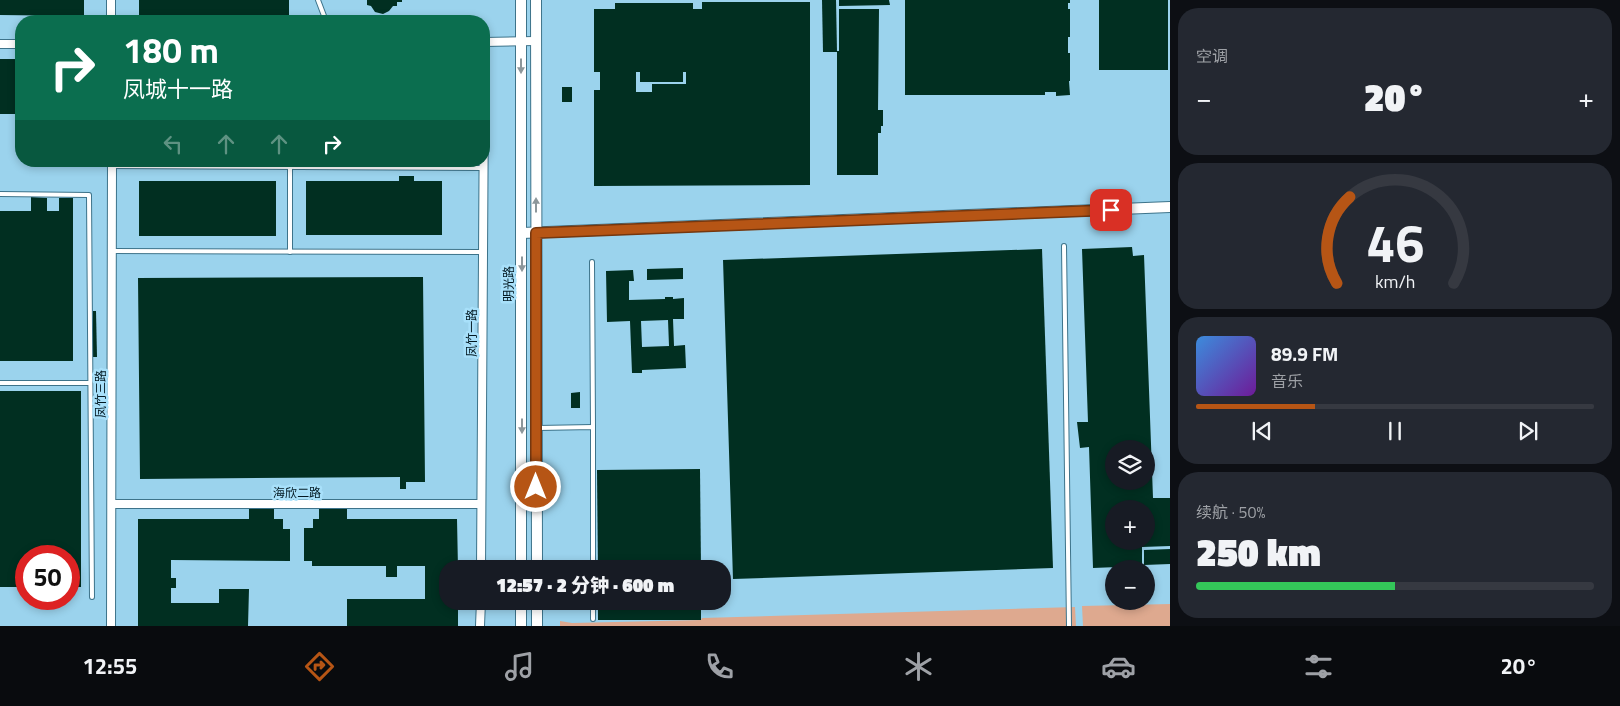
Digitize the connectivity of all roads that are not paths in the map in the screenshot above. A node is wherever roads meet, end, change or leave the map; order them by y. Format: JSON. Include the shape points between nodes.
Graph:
{"nodes":[{"id":1,"x":111,"y":0,"type":"edge"},
{"id":2,"x":318,"y":0,"type":"edge"},
{"id":3,"x":521,"y":0,"type":"edge"},
{"id":4,"x":536,"y":0,"type":"edge"},
{"id":5,"x":112,"y":15,"type":"edge"},
{"id":6,"x":324,"y":15,"type":"edge"},
{"id":7,"x":536,"y":41,"type":"junction"},
{"id":8,"x":490,"y":42,"type":"edge"},
{"id":9,"x":521,"y":42,"type":"junction"},
{"id":10,"x":0,"y":44,"type":"edge"},
{"id":11,"x":15,"y":44,"type":"edge"},
{"id":12,"x":112,"y":167,"type":"edge"},
{"id":13,"x":290,"y":167,"type":"edge"},
{"id":14,"x":445,"y":167,"type":"edge"},
{"id":15,"x":484,"y":168,"type":"joint"},
{"id":16,"x":0,"y":194,"type":"edge"},
{"id":17,"x":1170,"y":207,"type":"edge"},
{"id":18,"x":522,"y":233,"type":"junction"},
{"id":19,"x":536,"y":233,"type":"junction"},
{"id":20,"x":1064,"y":246,"type":"dead end"},
{"id":21,"x":112,"y":251,"type":"junction"},
{"id":22,"x":290,"y":252,"type":"junction"},
{"id":23,"x":484,"y":252,"type":"junction"},
{"id":24,"x":592,"y":262,"type":"dead end"},
{"id":25,"x":0,"y":383,"type":"edge"},
{"id":26,"x":90,"y":383,"type":"junction"},
{"id":27,"x":593,"y":427,"type":"junction"},
{"id":28,"x":536,"y":428,"type":"junction"},
{"id":29,"x":112,"y":504,"type":"junction"},
{"id":30,"x":482,"y":504,"type":"junction"},
{"id":31,"x":481,"y":560,"type":"edge"},
{"id":32,"x":521,"y":560,"type":"edge"},
{"id":33,"x":536,"y":560,"type":"edge"},
{"id":34,"x":593,"y":560,"type":"edge"},
{"id":35,"x":92,"y":597,"type":"dead end"},
{"id":36,"x":481,"y":610,"type":"edge"},
{"id":37,"x":521,"y":610,"type":"edge"},
{"id":38,"x":537,"y":610,"type":"edge"},
{"id":39,"x":593,"y":610,"type":"edge"},
{"id":40,"x":593,"y":619,"type":"dead end"},
{"id":41,"x":110,"y":626,"type":"edge"},
{"id":42,"x":480,"y":626,"type":"edge"},
{"id":43,"x":521,"y":626,"type":"edge"},
{"id":44,"x":537,"y":626,"type":"edge"},
{"id":45,"x":1070,"y":626,"type":"edge"}],
"edges":[{"from":1,"to":5,"type":"street"},
{"from":2,"to":6,"type":"lane"},
{"from":3,"to":9,"type":"main road","name":"明光路"},
{"from":4,"to":7,"type":"main road"},
{"from":7,"to":9,"type":"street"},
{"from":19,"to":7,"type":"main road","one_way":true},
{"from":8,"to":9,"type":"street"},
{"from":9,"to":18,"type":"main road","name":"明光路","one_way":true},
{"from":10,"to":11,"type":"street"},
{"from":12,"to":21,"type":"street","name":"凤竹三路"},
{"from":13,"to":22,"type":"lane"},
{"from":14,"to":15,"type":"lane"},
{"from":15,"to":23,"type":"street","name":"凤竹一路"},
{"from":16,"to":26,"type":"lane","via":[[90,195]]},
{"from":17,"to":19,"type":"main road"},
{"from":18,"to":19,"type":"main road"},
{"from":18,"to":32,"type":"main road","name":"明光路","one_way":true},
{"from":19,"to":28,"type":"main road"},
{"from":20,"to":45,"type":"lane"},
{"from":21,"to":22,"type":"lane"},
{"from":21,"to":29,"type":"street","name":"凤竹三路"},
{"from":22,"to":23,"type":"lane"},
{"from":23,"to":30,"type":"street","name":"凤竹一路"},
{"from":24,"to":27,"type":"lane"},
{"from":25,"to":26,"type":"lane"},
{"from":26,"to":35,"type":"lane"},
{"from":27,"to":28,"type":"lane"},
{"from":27,"to":34,"type":"lane"},
{"from":28,"to":33,"type":"main road"},
{"from":29,"to":30,"type":"street","name":"海欣二路"},
{"from":29,"to":41,"type":"street","name":"凤竹三路"},
{"from":30,"to":31,"type":"street","name":"凤竹一路"},
{"from":36,"to":42,"type":"street"},
{"from":37,"to":43,"type":"main road"},
{"from":38,"to":44,"type":"main road"},
{"from":39,"to":40,"type":"lane"}]}
